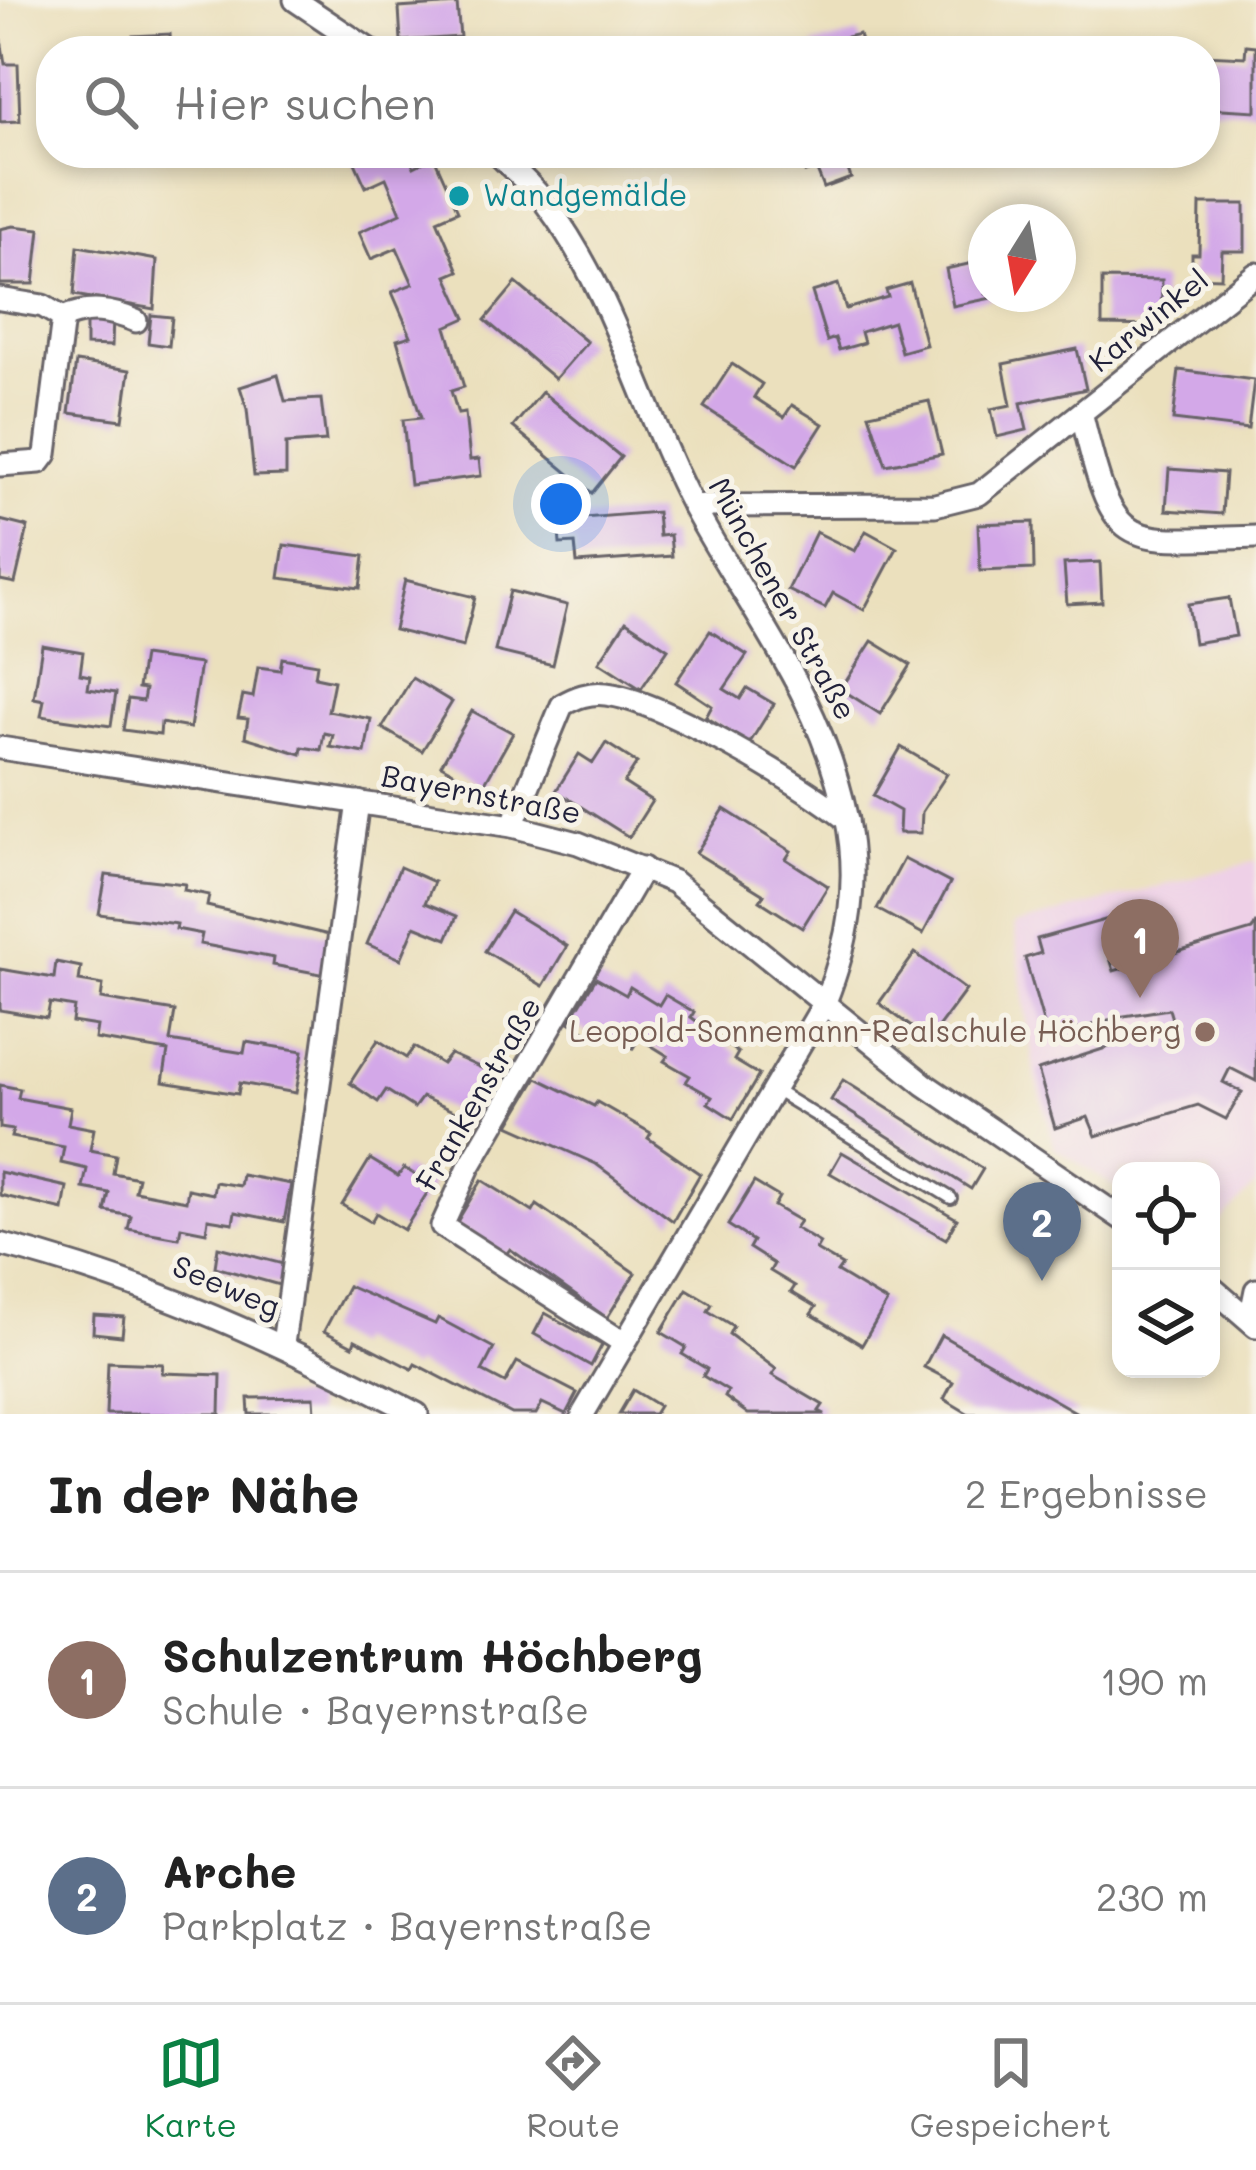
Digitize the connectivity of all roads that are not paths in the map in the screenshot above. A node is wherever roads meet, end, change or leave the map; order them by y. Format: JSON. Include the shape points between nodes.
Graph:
{"nodes":[{"id":1,"x":295,"y":0,"type":"edge"},
{"id":2,"x":349,"y":36,"type":"edge"},
{"id":3,"x":511,"y":168,"type":"edge"},
{"id":4,"x":1256,"y":274,"type":"edge"},
{"id":5,"x":0,"y":299,"type":"edge"},
{"id":6,"x":63,"y":318,"type":"junction"},
{"id":7,"x":136,"y":321,"type":"dead end"},
{"id":8,"x":1082,"y":416,"type":"junction"},
{"id":9,"x":0,"y":465,"type":"edge"},
{"id":10,"x":693,"y":506,"type":"junction"},
{"id":11,"x":1256,"y":537,"type":"edge"},
{"id":12,"x":0,"y":748,"type":"edge"},
{"id":13,"x":358,"y":802,"type":"junction"},
{"id":14,"x":848,"y":821,"type":"junction"},
{"id":15,"x":512,"y":826,"type":"junction"},
{"id":16,"x":643,"y":868,"type":"junction"},
{"id":17,"x":825,"y":1002,"type":"junction"},
{"id":18,"x":776,"y":1090,"type":"junction"},
{"id":19,"x":951,"y":1198,"type":"dead end"},
{"id":20,"x":1112,"y":1212,"type":"edge"},
{"id":21,"x":0,"y":1244,"type":"edge"},
{"id":22,"x":1256,"y":1290,"type":"edge"},
{"id":23,"x":1220,"y":1295,"type":"edge"},
{"id":24,"x":1253,"y":1323,"type":"edge"},
{"id":25,"x":624,"y":1343,"type":"junction"},
{"id":26,"x":283,"y":1344,"type":"junction"},
{"id":27,"x":417,"y":1414,"type":"edge"},
{"id":28,"x":583,"y":1414,"type":"edge"}],
"edges":[{"from":1,"to":2,"type":"street"},
{"from":3,"to":10,"type":"street","name":"Münchener Straße","via":[[546,203],[586,266]]},
{"from":4,"to":8,"type":"street","name":"Karwinkel"},
{"from":5,"to":6,"type":"street","via":[[44,306]]},
{"from":6,"to":7,"type":"street","via":[[115,311]]},
{"from":6,"to":9,"type":"street","via":[[46,454],[40,462]]},
{"from":8,"to":10,"type":"street","name":"Karwinkel","via":[[979,494],[935,505]]},
{"from":8,"to":11,"type":"street","via":[[1103,503],[1126,530],[1166,539]]},
{"from":10,"to":14,"type":"street","name":"Münchener Straße","via":[[826,736]]},
{"from":12,"to":13,"type":"street","name":"Bayernstraße"},
{"from":13,"to":15,"type":"street","name":"Bayernstraße"},
{"from":13,"to":26,"type":"street","name":"Bayernstraße"},
{"from":14,"to":15,"type":"street","via":[[747,756],[602,693],[562,705]]},
{"from":14,"to":17,"type":"street","name":"Münchener Straße","via":[[854,888],[845,952]]},
{"from":15,"to":16,"type":"street","name":"Bayernstraße"},
{"from":16,"to":17,"type":"street","name":"Bayernstraße","via":[[674,883]]},
{"from":16,"to":25,"type":"street","name":"Frankenstraße","via":[[442,1226]]},
{"from":17,"to":18,"type":"street","name":"Münchener Straße"},
{"from":17,"to":20,"type":"street","name":"Bayernstraße","via":[[924,1084]]},
{"from":18,"to":19,"type":"lane"},
{"from":18,"to":25,"type":"street","name":"Münchener Straße"},
{"from":21,"to":26,"type":"street","name":"Seeweg","via":[[153,1288]]},
{"from":22,"to":24,"type":"street"},
{"from":23,"to":24,"type":"street"},
{"from":25,"to":28,"type":"street","name":"Münchener Straße"},
{"from":26,"to":27,"type":"street","name":"Seeweg"}]}
